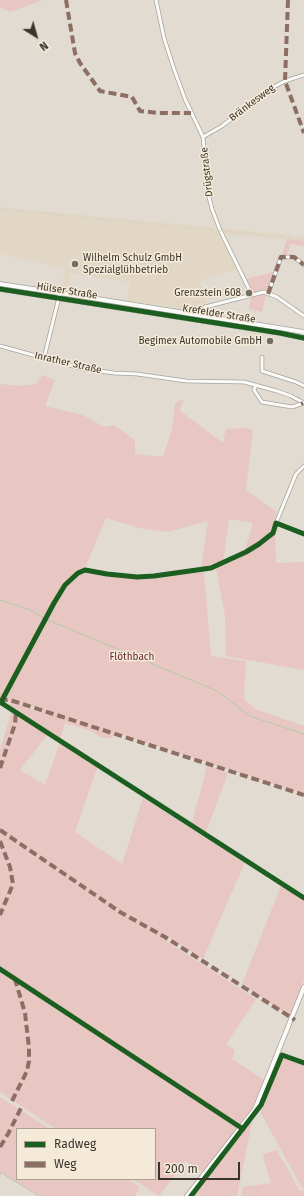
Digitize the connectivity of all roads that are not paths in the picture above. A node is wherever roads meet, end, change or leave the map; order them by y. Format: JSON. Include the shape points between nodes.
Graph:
{"nodes":[{"id":1,"x":156,"y":0,"type":"edge"},
{"id":2,"x":304,"y":75,"type":"edge"},
{"id":3,"x":203,"y":137,"type":"junction"},
{"id":4,"x":304,"y":265,"type":"edge"},
{"id":5,"x":0,"y":284,"type":"edge"},
{"id":6,"x":0,"y":289,"type":"edge"},
{"id":7,"x":60,"y":293,"type":"junction"},
{"id":8,"x":268,"y":294,"type":"junction"},
{"id":9,"x":252,"y":295,"type":"junction"},
{"id":10,"x":58,"y":299,"type":"junction"},
{"id":11,"x":131,"y":310,"type":"joint"},
{"id":12,"x":184,"y":313,"type":"joint"},
{"id":13,"x":205,"y":316,"type":"junction"},
{"id":14,"x":304,"y":316,"type":"edge"},
{"id":15,"x":304,"y":332,"type":"edge"},
{"id":16,"x":304,"y":338,"type":"edge"},
{"id":17,"x":0,"y":346,"type":"edge"},
{"id":18,"x":262,"y":357,"type":"dead end"},
{"id":19,"x":44,"y":358,"type":"junction"},
{"id":20,"x":256,"y":385,"type":"junction"},
{"id":21,"x":304,"y":386,"type":"edge"},
{"id":22,"x":303,"y":403,"type":"edge"},
{"id":23,"x":304,"y":466,"type":"edge"},
{"id":24,"x":304,"y":534,"type":"edge"},
{"id":25,"x":304,"y":987,"type":"edge"},
{"id":26,"x":187,"y":1196,"type":"edge"}],
"edges":[{"from":1,"to":3,"type":"street","name":"Drügstraße","via":[[174,69]]},
{"from":2,"to":3,"type":"street","name":"Bränkesweg","via":[[284,81],[270,89],[222,126]]},
{"from":3,"to":9,"type":"street","name":"Drügstraße","via":[[212,208]]},
{"from":4,"to":8,"type":"street","via":[[294,257],[281,257]]},
{"from":5,"to":7,"type":"street","name":"Hülser Straße"},
{"from":6,"to":10,"type":"street","name":"Hülser Straße"},
{"from":7,"to":10,"type":"street"},
{"from":7,"to":12,"type":"street","name":"Hülser Straße"},
{"from":8,"to":9,"type":"street","via":[[264,292]]},
{"from":8,"to":14,"type":"street","via":[[287,303]]},
{"from":9,"to":13,"type":"street","via":[[205,307]]},
{"from":10,"to":11,"type":"street","name":"Hülser Straße"},
{"from":10,"to":19,"type":"street"},
{"from":11,"to":16,"type":"street","name":"Krefelder Straße"},
{"from":12,"to":13,"type":"street","name":"Krefelder Straße"},
{"from":13,"to":15,"type":"street","name":"Krefelder Straße"},
{"from":17,"to":19,"type":"street","name":"Inrather Straße"},
{"from":18,"to":21,"type":"street","via":[[262,371]]},
{"from":19,"to":20,"type":"street","name":"Inrather Straße","via":[[84,369],[114,373]]},
{"from":20,"to":22,"type":"street","name":"Inrather Straße","via":[[291,396]]},
{"from":20,"to":22,"type":"street","via":[[254,390],[262,402],[292,407]]},
{"from":23,"to":24,"type":"street","via":[[296,474],[276,524]]},
{"from":25,"to":26,"type":"street","via":[[255,1108]]}]}
